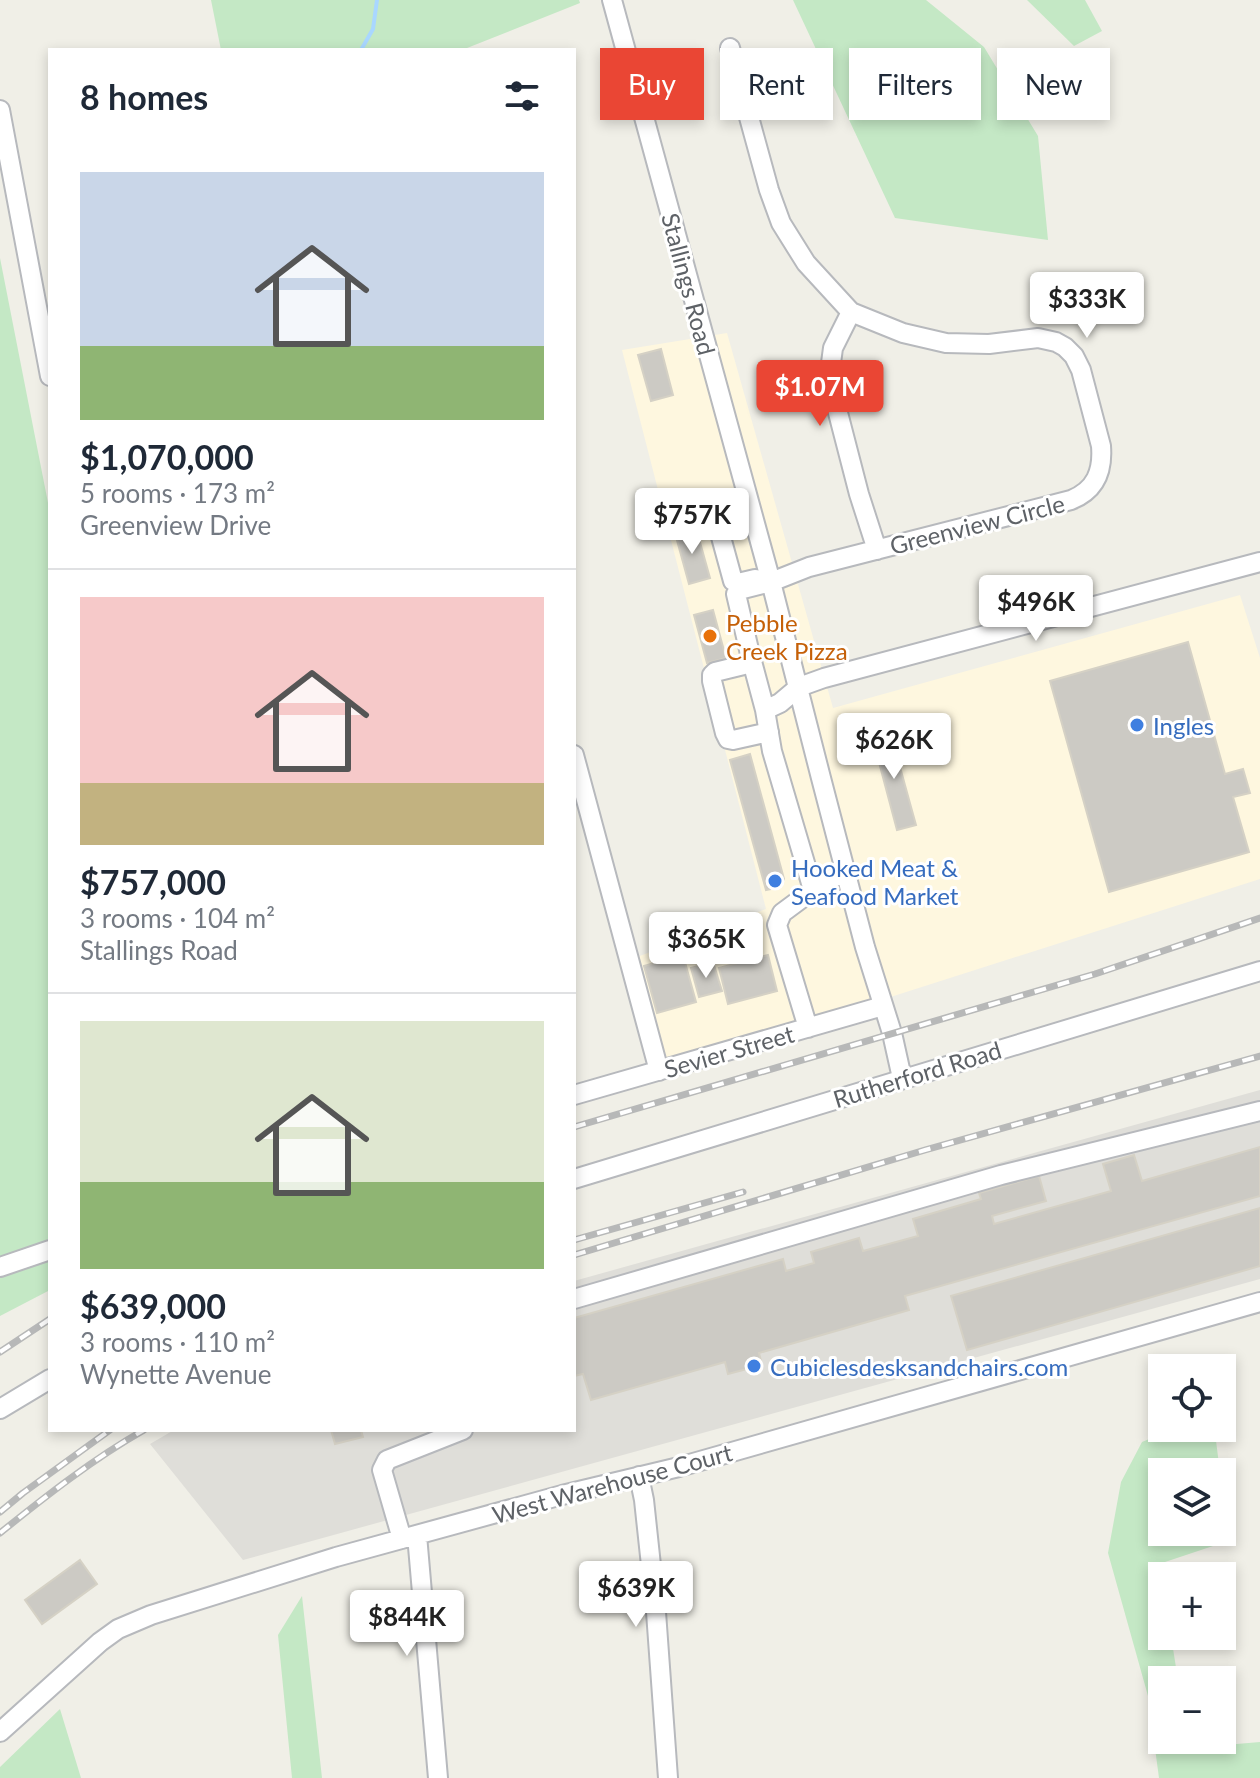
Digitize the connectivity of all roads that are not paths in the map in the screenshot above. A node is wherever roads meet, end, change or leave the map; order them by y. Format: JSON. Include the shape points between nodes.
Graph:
{"nodes":[{"id":1,"x":612,"y":0,"type":"edge"},
{"id":2,"x":0,"y":110,"type":"edge"},
{"id":3,"x":750,"y":120,"type":"edge"},
{"id":4,"x":851,"y":312,"type":"junction"},
{"id":5,"x":48,"y":365,"type":"edge"},
{"id":6,"x":718,"y":526,"type":"dead end"},
{"id":7,"x":877,"y":550,"type":"junction"},
{"id":8,"x":1260,"y":562,"type":"edge"},
{"id":9,"x":770,"y":578,"type":"junction"},
{"id":10,"x":752,"y":663,"type":"junction"},
{"id":11,"x":799,"y":687,"type":"junction"},
{"id":12,"x":765,"y":710,"type":"junction"},
{"id":13,"x":769,"y":732,"type":"junction"},
{"id":14,"x":576,"y":762,"type":"edge"},
{"id":15,"x":845,"y":871,"type":"junction"},
{"id":16,"x":813,"y":890,"type":"junction"},
{"id":17,"x":1260,"y":971,"type":"edge"},
{"id":18,"x":883,"y":1006,"type":"junction"},
{"id":19,"x":808,"y":1028,"type":"junction"},
{"id":20,"x":659,"y":1071,"type":"junction"},
{"id":21,"x":902,"y":1078,"type":"junction"},
{"id":22,"x":576,"y":1094,"type":"edge"},
{"id":23,"x":1260,"y":1111,"type":"edge"},
{"id":24,"x":576,"y":1178,"type":"edge"},
{"id":25,"x":48,"y":1251,"type":"edge"},
{"id":26,"x":0,"y":1267,"type":"edge"},
{"id":27,"x":576,"y":1298,"type":"edge"},
{"id":28,"x":1260,"y":1302,"type":"edge"},
{"id":29,"x":48,"y":1380,"type":"edge"},
{"id":30,"x":0,"y":1409,"type":"edge"},
{"id":31,"x":458,"y":1432,"type":"edge"},
{"id":32,"x":639,"y":1476,"type":"junction"},
{"id":33,"x":410,"y":1537,"type":"junction"},
{"id":34,"x":0,"y":1732,"type":"edge"},
{"id":35,"x":438,"y":1778,"type":"edge"},
{"id":36,"x":668,"y":1778,"type":"edge"}],
"edges":[{"from":1,"to":9,"type":"street","name":"Stallings Road"},
{"from":2,"to":5,"type":"street"},
{"from":3,"to":4,"type":"street","name":"Greenview Circle","via":[[781,223],[806,263]]},
{"from":4,"to":7,"type":"street","via":[[833,348],[829,378]]},
{"from":4,"to":7,"type":"street","name":"Greenview Circle","via":[[946,343],[1038,338],[1056,342],[1074,356],[1081,370],[1101,446],[1097,479],[1071,500]]},
{"from":6,"to":9,"type":"street","via":[[733,581]]},
{"from":7,"to":9,"type":"street","name":"Greenview Circle"},
{"from":8,"to":11,"type":"street"},
{"from":9,"to":10,"type":"street","name":"Greenview Circle","via":[[736,594]]},
{"from":9,"to":11,"type":"street","name":"Stallings Road"},
{"from":10,"to":12,"type":"street"},
{"from":10,"to":13,"type":"street","via":[[715,672],[712,681],[728,739]]},
{"from":11,"to":12,"type":"street"},
{"from":11,"to":15,"type":"street","name":"Stallings Road"},
{"from":12,"to":13,"type":"street"},
{"from":13,"to":16,"type":"street"},
{"from":14,"to":20,"type":"street"},
{"from":15,"to":16,"type":"street"},
{"from":15,"to":18,"type":"street","name":"Stallings Road"},
{"from":16,"to":19,"type":"street","via":[[782,913],[777,925]]},
{"from":17,"to":21,"type":"street","name":"Rutherford Road"},
{"from":18,"to":19,"type":"street","name":"Sevier Street"},
{"from":18,"to":21,"type":"street","name":"Stallings Road"},
{"from":19,"to":20,"type":"street","name":"Sevier Street"},
{"from":20,"to":22,"type":"street","name":"Sevier Street"},
{"from":21,"to":24,"type":"street","name":"Rutherford Road"},
{"from":23,"to":27,"type":"street","via":[[1001,1175]]},
{"from":25,"to":26,"type":"street"},
{"from":28,"to":32,"type":"street","name":"West Warehouse Court"},
{"from":29,"to":30,"type":"street"},
{"from":31,"to":33,"type":"street","via":[[383,1466]]},
{"from":32,"to":33,"type":"street","name":"West Warehouse Court"},
{"from":32,"to":36,"type":"street"},
{"from":33,"to":34,"type":"street","name":"West Warehouse Court","via":[[131,1623],[93,1647]]},
{"from":33,"to":35,"type":"street"}]}
